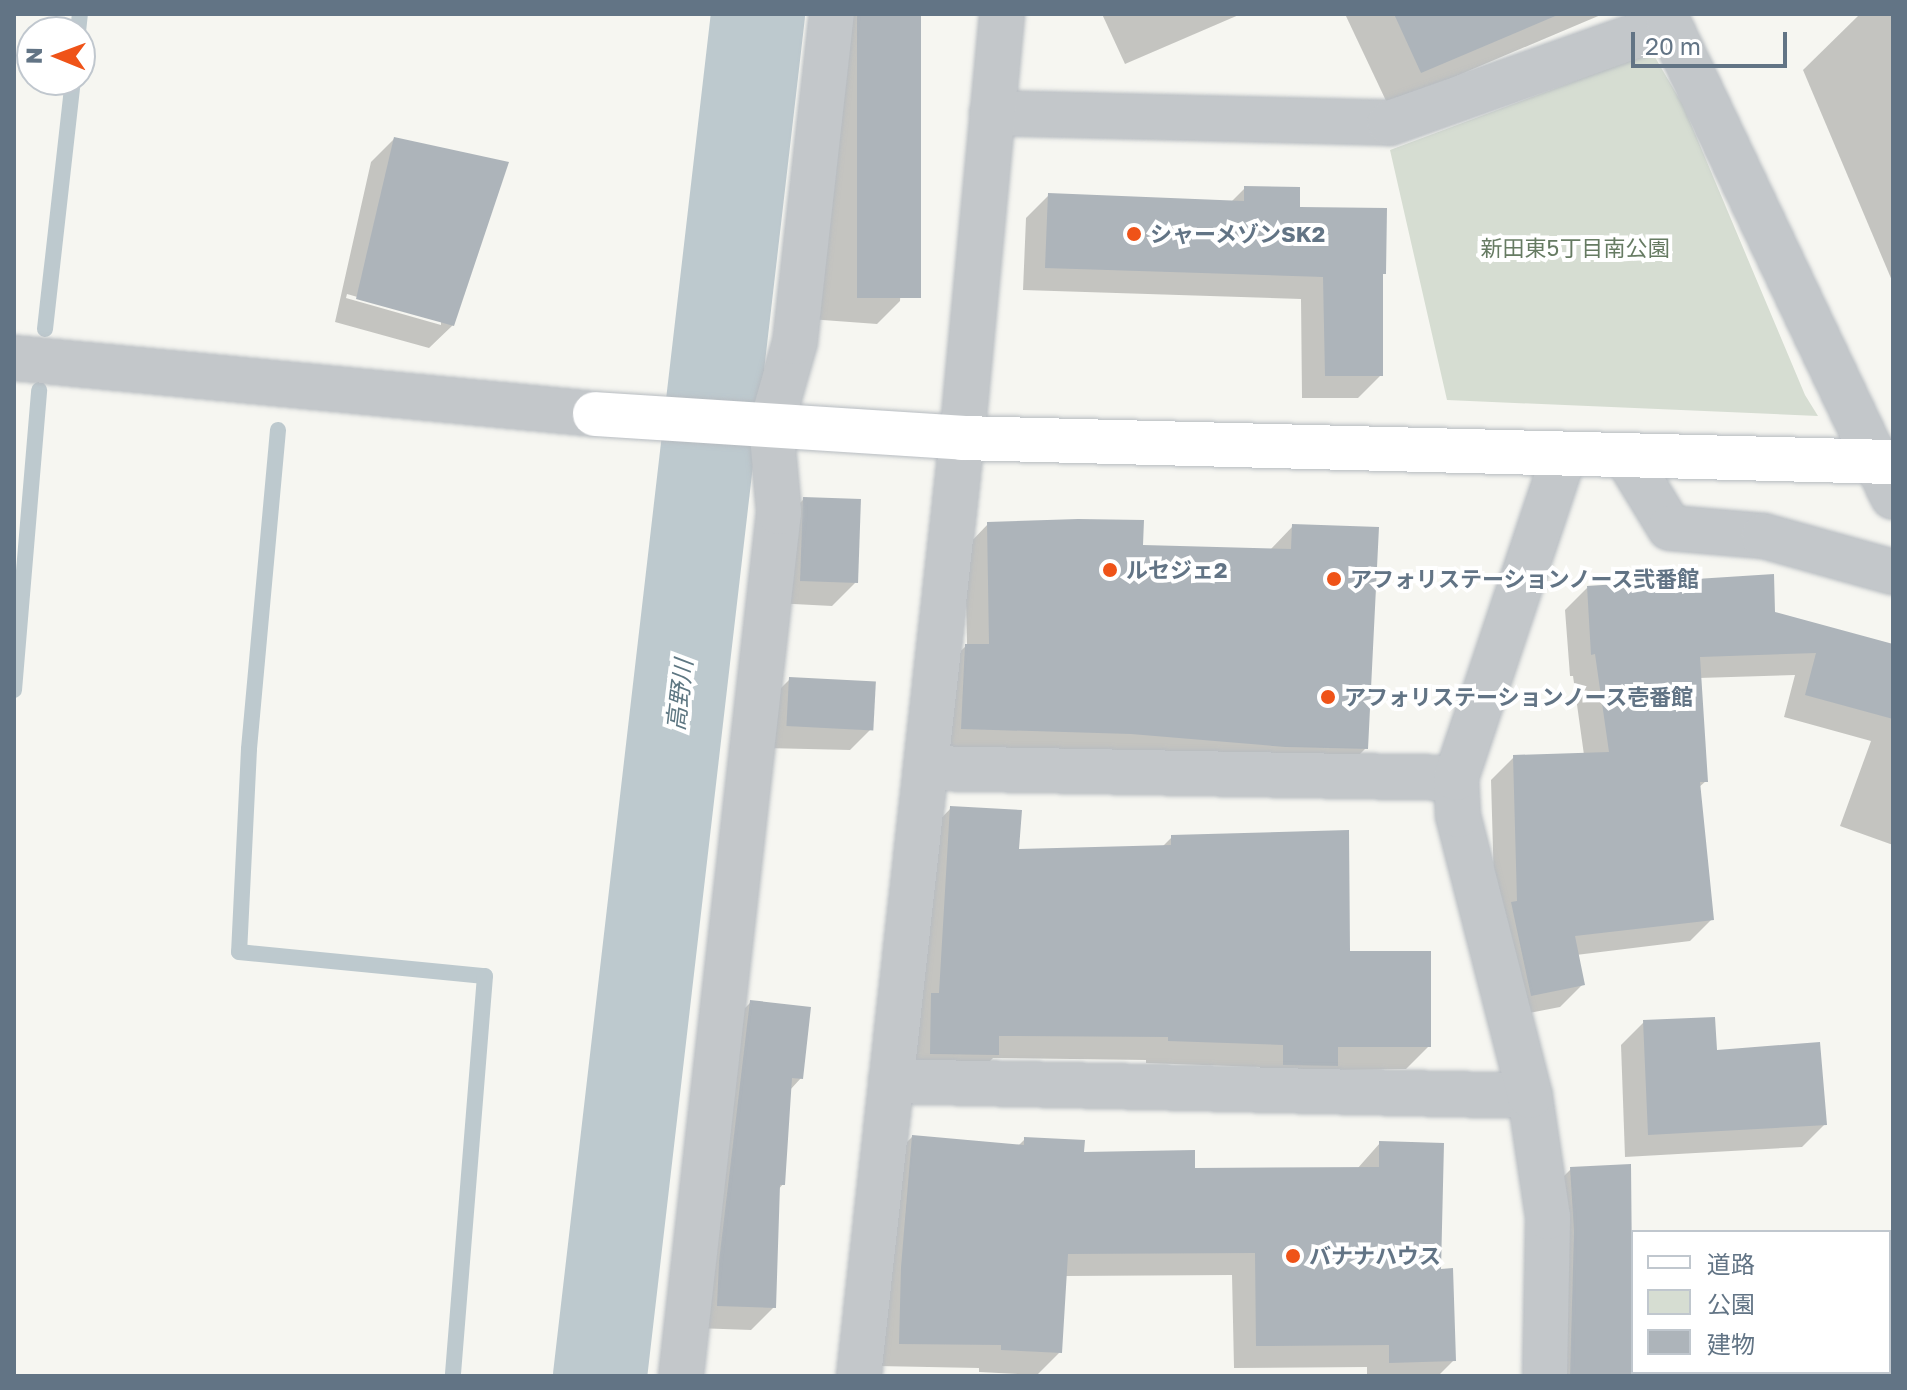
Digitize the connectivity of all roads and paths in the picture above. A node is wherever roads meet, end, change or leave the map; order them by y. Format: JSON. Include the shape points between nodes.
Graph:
{"nodes":[{"id":1,"x":832,"y":14,"type":"edge"},
{"id":2,"x":1002,"y":14,"type":"edge"},
{"id":3,"x":992,"y":113,"type":"junction"},
{"id":4,"x":14,"y":358,"type":"edge"},
{"id":5,"x":764,"y":425,"type":"junction"},
{"id":6,"x":962,"y":438,"type":"junction"},
{"id":7,"x":1564,"y":455,"type":"junction"},
{"id":8,"x":1626,"y":456,"type":"junction"},
{"id":9,"x":1888,"y":474,"type":"edge"},
{"id":10,"x":1893,"y":572,"type":"edge"},
{"id":11,"x":926,"y":768,"type":"junction"},
{"id":12,"x":1456,"y":778,"type":"junction"},
{"id":13,"x":891,"y":1081,"type":"junction"},
{"id":14,"x":1530,"y":1096,"type":"junction"},
{"id":15,"x":681,"y":1376,"type":"edge"},
{"id":16,"x":859,"y":1376,"type":"edge"},
{"id":17,"x":1545,"y":1376,"type":"edge"}],
"edges":[{"from":1,"to":5,"type":"street","via":[[795,342]]},
{"from":2,"to":3,"type":"street"},
{"from":3,"to":6,"type":"street"},
{"from":3,"to":9,"type":"street","via":[[1390,123],[1669,24]]},
{"from":4,"to":5,"type":"street"},
{"from":5,"to":6,"type":"street"},
{"from":5,"to":15,"type":"street","via":[[779,512]]},
{"from":6,"to":7,"type":"street"},
{"from":6,"to":11,"type":"street"},
{"from":7,"to":8,"type":"street"},
{"from":7,"to":12,"type":"street"},
{"from":8,"to":9,"type":"street"},
{"from":8,"to":10,"type":"street","via":[[1670,528],[1764,536]]},
{"from":11,"to":12,"type":"street"},
{"from":11,"to":13,"type":"street"},
{"from":12,"to":14,"type":"street","via":[[1458,815]]},
{"from":13,"to":14,"type":"street"},
{"from":13,"to":16,"type":"street"},
{"from":14,"to":17,"type":"street","via":[[1548,1217]]}]}
